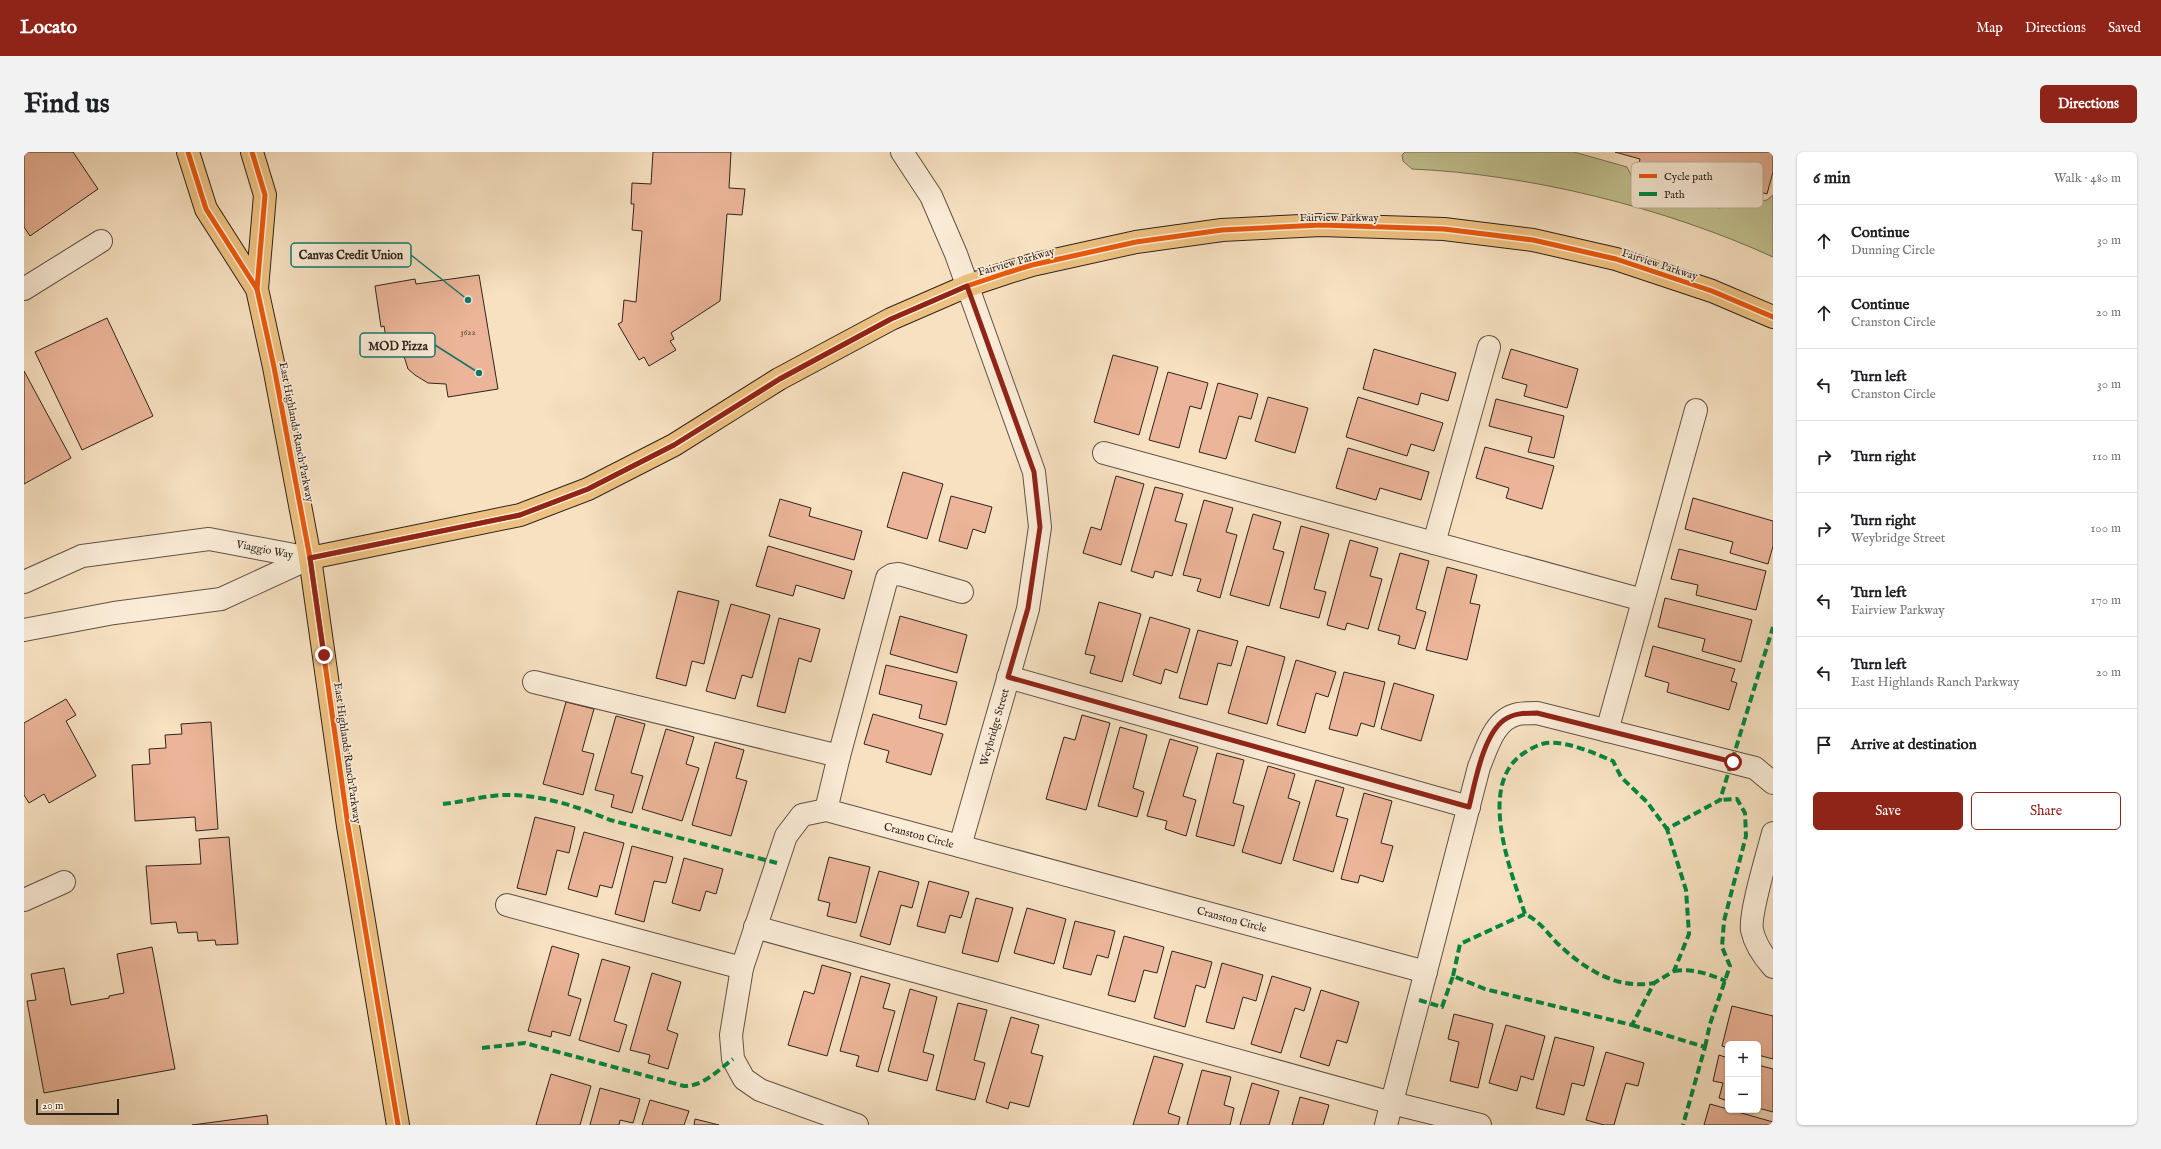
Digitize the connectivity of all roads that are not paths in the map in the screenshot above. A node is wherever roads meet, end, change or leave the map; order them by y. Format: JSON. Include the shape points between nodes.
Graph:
{"nodes":[{"id":1,"x":188,"y":152,"type":"edge"},
{"id":2,"x":252,"y":152,"type":"edge"},
{"id":3,"x":902,"y":152,"type":"edge"},
{"id":4,"x":101,"y":240,"type":"dead end"},
{"id":5,"x":967,"y":286,"type":"junction"},
{"id":6,"x":24,"y":289,"type":"edge"},
{"id":7,"x":257,"y":290,"type":"junction"},
{"id":8,"x":1773,"y":317,"type":"edge"},
{"id":9,"x":1489,"y":348,"type":"dead end"},
{"id":10,"x":1696,"y":410,"type":"dead end"},
{"id":11,"x":1104,"y":452,"type":"dead end"},
{"id":12,"x":1434,"y":543,"type":"junction"},
{"id":13,"x":310,"y":558,"type":"junction"},
{"id":14,"x":24,"y":582,"type":"edge"},
{"id":15,"x":962,"y":592,"type":"dead end"},
{"id":16,"x":1643,"y":600,"type":"junction"},
{"id":17,"x":24,"y":630,"type":"edge"},
{"id":18,"x":1008,"y":677,"type":"junction"},
{"id":19,"x":534,"y":682,"type":"dead end"},
{"id":20,"x":1607,"y":731,"type":"junction"},
{"id":21,"x":839,"y":756,"type":"junction"},
{"id":22,"x":1773,"y":783,"type":"edge"},
{"id":23,"x":1469,"y":807,"type":"junction"},
{"id":24,"x":826,"y":810,"type":"junction"},
{"id":25,"x":1773,"y":833,"type":"edge"},
{"id":26,"x":960,"y":846,"type":"junction"},
{"id":27,"x":64,"y":882,"type":"dead end"},
{"id":28,"x":24,"y":900,"type":"edge"},
{"id":29,"x":507,"y":906,"type":"dead end"},
{"id":30,"x":756,"y":927,"type":"junction"},
{"id":31,"x":1773,"y":967,"type":"edge"},
{"id":32,"x":742,"y":968,"type":"junction"},
{"id":33,"x":1426,"y":972,"type":"junction"},
{"id":34,"x":1392,"y":1103,"type":"junction"},
{"id":35,"x":398,"y":1125,"type":"edge"},
{"id":36,"x":857,"y":1125,"type":"edge"},
{"id":37,"x":1386,"y":1125,"type":"edge"},
{"id":38,"x":1480,"y":1125,"type":"edge"}],
"edges":[{"from":1,"to":7,"type":"main road","name":"East Highlands Ranch Parkway","via":[[206,210]]},
{"from":2,"to":7,"type":"main road","name":"East Highlands Ranch Parkway","via":[[265,195]]},
{"from":3,"to":5,"type":"street","name":"Weybridge Street","via":[[931,196]]},
{"from":4,"to":6,"type":"street"},
{"from":5,"to":8,"type":"main road","name":"Fairview Parkway","via":[[1047,261],[1136,242],[1222,230],[1321,225],[1436,229],[1533,240],[1616,259],[1712,291]]},
{"from":5,"to":13,"type":"main road","name":"Fairview Parkway","via":[[891,319],[780,379],[674,445],[588,489],[520,515]]},
{"from":5,"to":18,"type":"street","name":"Weybridge Street","via":[[1034,472],[1039,534],[1028,608]]},
{"from":7,"to":13,"type":"main road","name":"East Highlands Ranch Parkway"},
{"from":9,"to":12,"type":"street"},
{"from":10,"to":16,"type":"street"},
{"from":11,"to":12,"type":"street"},
{"from":12,"to":16,"type":"street"},
{"from":13,"to":14,"type":"street","name":"Viaggio Way","via":[[209,539],[82,556]]},
{"from":13,"to":17,"type":"street","name":"Viaggio Way","via":[[221,599],[114,613]]},
{"from":13,"to":35,"type":"main road","name":"East Highlands Ranch Parkway","via":[[348,826]]},
{"from":15,"to":21,"type":"street","via":[[898,574],[887,578]]},
{"from":16,"to":20,"type":"street"},
{"from":18,"to":23,"type":"street"},
{"from":18,"to":26,"type":"street","name":"Weybridge Street"},
{"from":19,"to":21,"type":"street"},
{"from":20,"to":22,"type":"street","via":[[1754,768]]},
{"from":20,"to":23,"type":"street","via":[[1537,713],[1517,714],[1504,720],[1490,738],[1479,767]]},
{"from":21,"to":24,"type":"street"},
{"from":23,"to":33,"type":"street"},
{"from":24,"to":26,"type":"street","name":"Cranston Circle"},
{"from":24,"to":30,"type":"street","name":"Cranston Circle","via":[[802,815],[786,836]]},
{"from":25,"to":31,"type":"street","via":[[1755,905],[1752,929],[1759,949]]},
{"from":26,"to":33,"type":"street","name":"Cranston Circle"},
{"from":27,"to":28,"type":"street"},
{"from":29,"to":32,"type":"street"},
{"from":30,"to":32,"type":"street","name":"Cranston Circle"},
{"from":30,"to":34,"type":"street"},
{"from":32,"to":36,"type":"street","name":"Cranston Circle","via":[[730,1035],[732,1059],[744,1079],[760,1090]]},
{"from":33,"to":34,"type":"street"},
{"from":34,"to":37,"type":"street"},
{"from":34,"to":38,"type":"street"}]}
